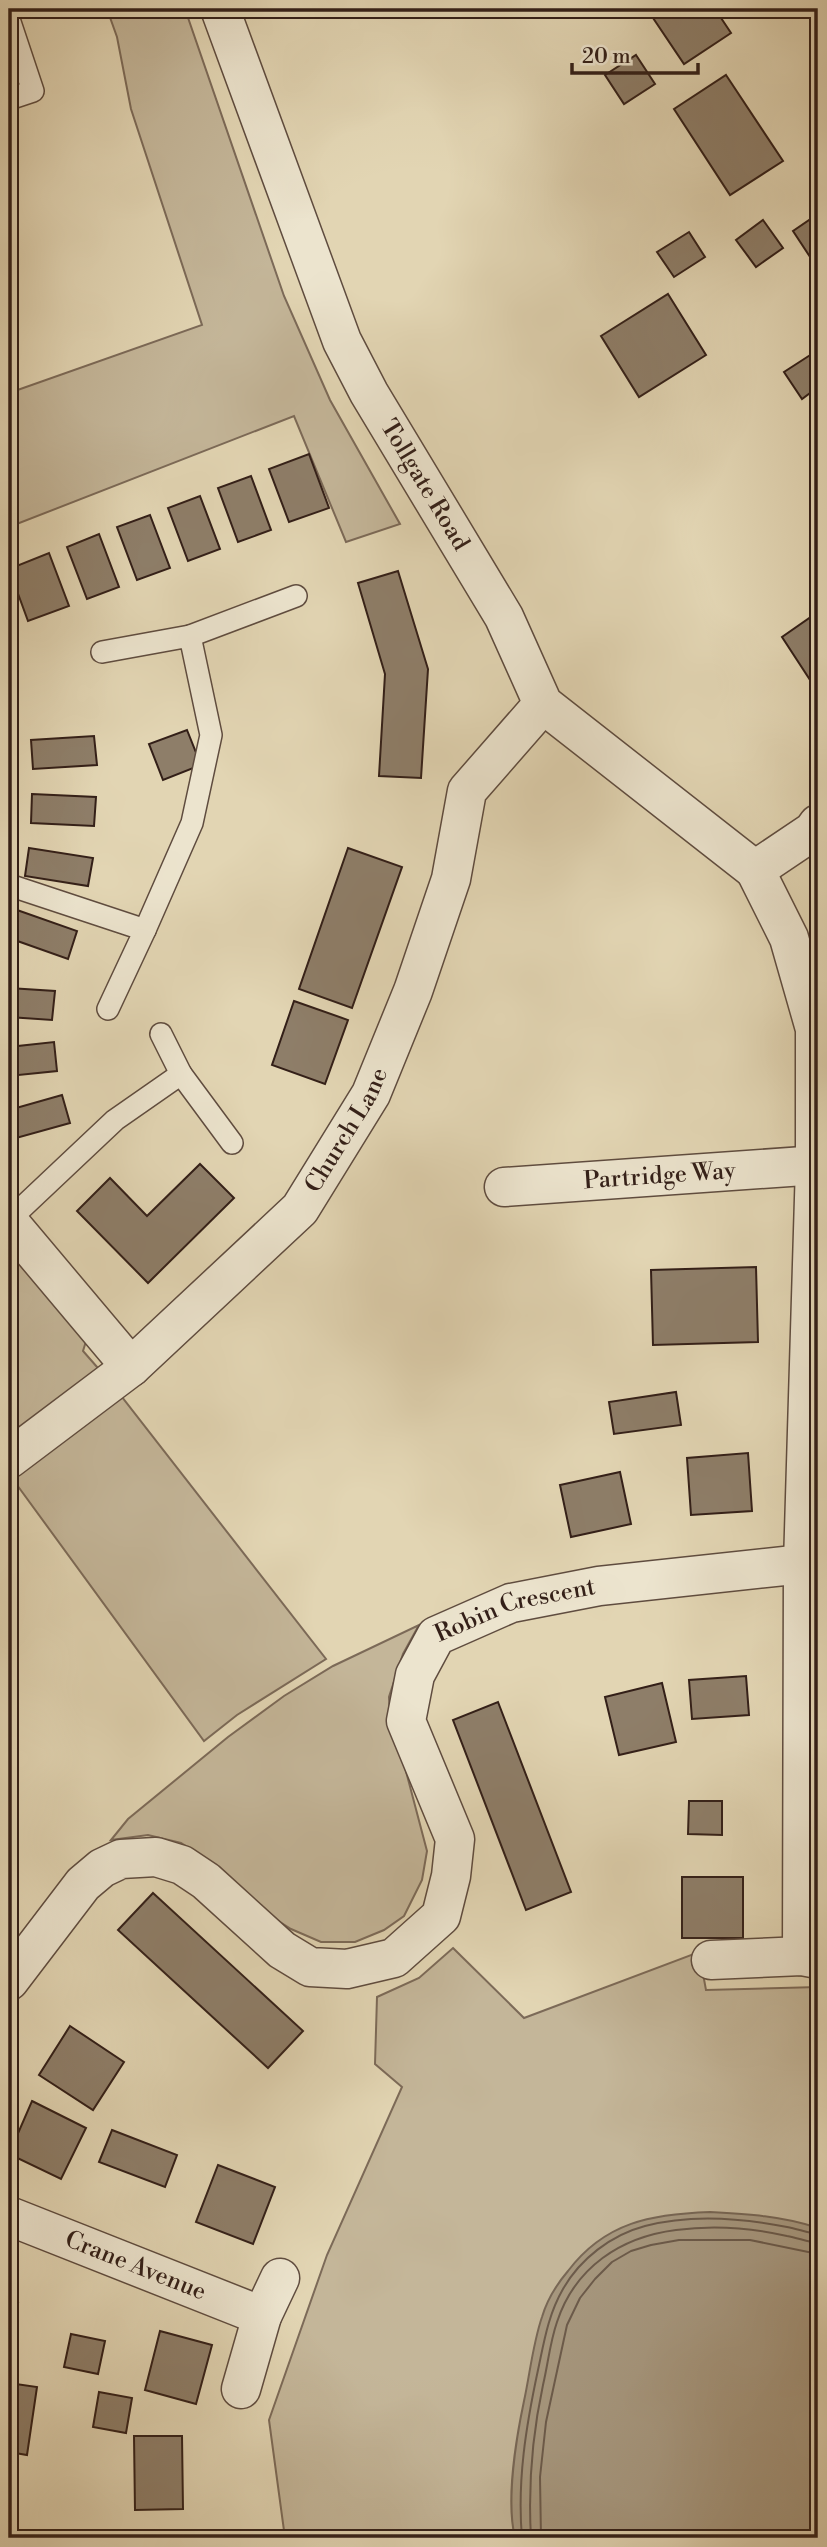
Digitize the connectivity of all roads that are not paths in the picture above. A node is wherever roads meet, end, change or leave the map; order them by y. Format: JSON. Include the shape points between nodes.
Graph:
{"nodes":[{"id":1,"x":220,"y":9,"type":"edge"},
{"id":2,"x":9,"y":19,"type":"edge"},
{"id":3,"x":9,"y":99,"type":"edge"},
{"id":4,"x":296,"y":596,"type":"dead end"},
{"id":5,"x":190,"y":636,"type":"junction"},
{"id":6,"x":102,"y":652,"type":"dead end"},
{"id":7,"x":543,"y":704,"type":"junction"},
{"id":8,"x":818,"y":824,"type":"edge"},
{"id":9,"x":755,"y":870,"type":"junction"},
{"id":10,"x":9,"y":886,"type":"edge"},
{"id":11,"x":145,"y":930,"type":"junction"},
{"id":12,"x":108,"y":1009,"type":"dead end"},
{"id":13,"x":160,"y":1034,"type":"dead end"},
{"id":14,"x":181,"y":1074,"type":"junction"},
{"id":15,"x":232,"y":1143,"type":"dead end"},
{"id":16,"x":817,"y":1165,"type":"edge"},
{"id":17,"x":505,"y":1187,"type":"dead end"},
{"id":18,"x":9,"y":1221,"type":"edge"},
{"id":19,"x":131,"y":1367,"type":"junction"},
{"id":20,"x":9,"y":1459,"type":"edge"},
{"id":21,"x":811,"y":1565,"type":"edge"},
{"id":22,"x":810,"y":1957,"type":"edge"},
{"id":23,"x":711,"y":1960,"type":"dead end"},
{"id":24,"x":9,"y":1981,"type":"edge"},
{"id":25,"x":9,"y":2216,"type":"edge"},
{"id":26,"x":280,"y":2278,"type":"dead end"},
{"id":27,"x":262,"y":2316,"type":"junction"},
{"id":28,"x":241,"y":2389,"type":"dead end"}],
"edges":[{"from":1,"to":7,"type":"street","name":"Tollgate Road","via":[[342,341],[504,617]]},
{"from":2,"to":3,"type":"lane","via":[[33,91]]},
{"from":4,"to":5,"type":"lane"},
{"from":5,"to":6,"type":"lane"},
{"from":5,"to":11,"type":"lane","via":[[211,735],[192,823]]},
{"from":7,"to":9,"type":"street","name":"Tollgate Road"},
{"from":7,"to":19,"type":"street","name":"Church Lane","via":[[467,791],[451,879],[413,991],[371,1094],[300,1209]]},
{"from":8,"to":9,"type":"street"},
{"from":9,"to":16,"type":"street","via":[[789,938],[815,1029]]},
{"from":10,"to":11,"type":"lane"},
{"from":11,"to":12,"type":"lane"},
{"from":13,"to":14,"type":"lane"},
{"from":14,"to":15,"type":"lane"},
{"from":14,"to":18,"type":"lane","via":[[115,1120]]},
{"from":16,"to":17,"type":"street","name":"Partridge Way"},
{"from":16,"to":21,"type":"street"},
{"from":18,"to":19,"type":"street"},
{"from":19,"to":20,"type":"street","name":"Church Lane"},
{"from":21,"to":22,"type":"street"},
{"from":21,"to":24,"type":"street","name":"Robin Crescent","via":[[600,1586],[511,1603],[436,1636],[415,1675],[406,1721],[454,1839],[450,1876],[441,1916],[394,1958],[347,1969],[310,1966],[282,1950],[182,1865],[156,1857],[121,1858],[83,1884]]},
{"from":22,"to":23,"type":"street"},
{"from":25,"to":27,"type":"street","name":"Crane Avenue"},
{"from":26,"to":27,"type":"street"},
{"from":27,"to":28,"type":"street"}]}
